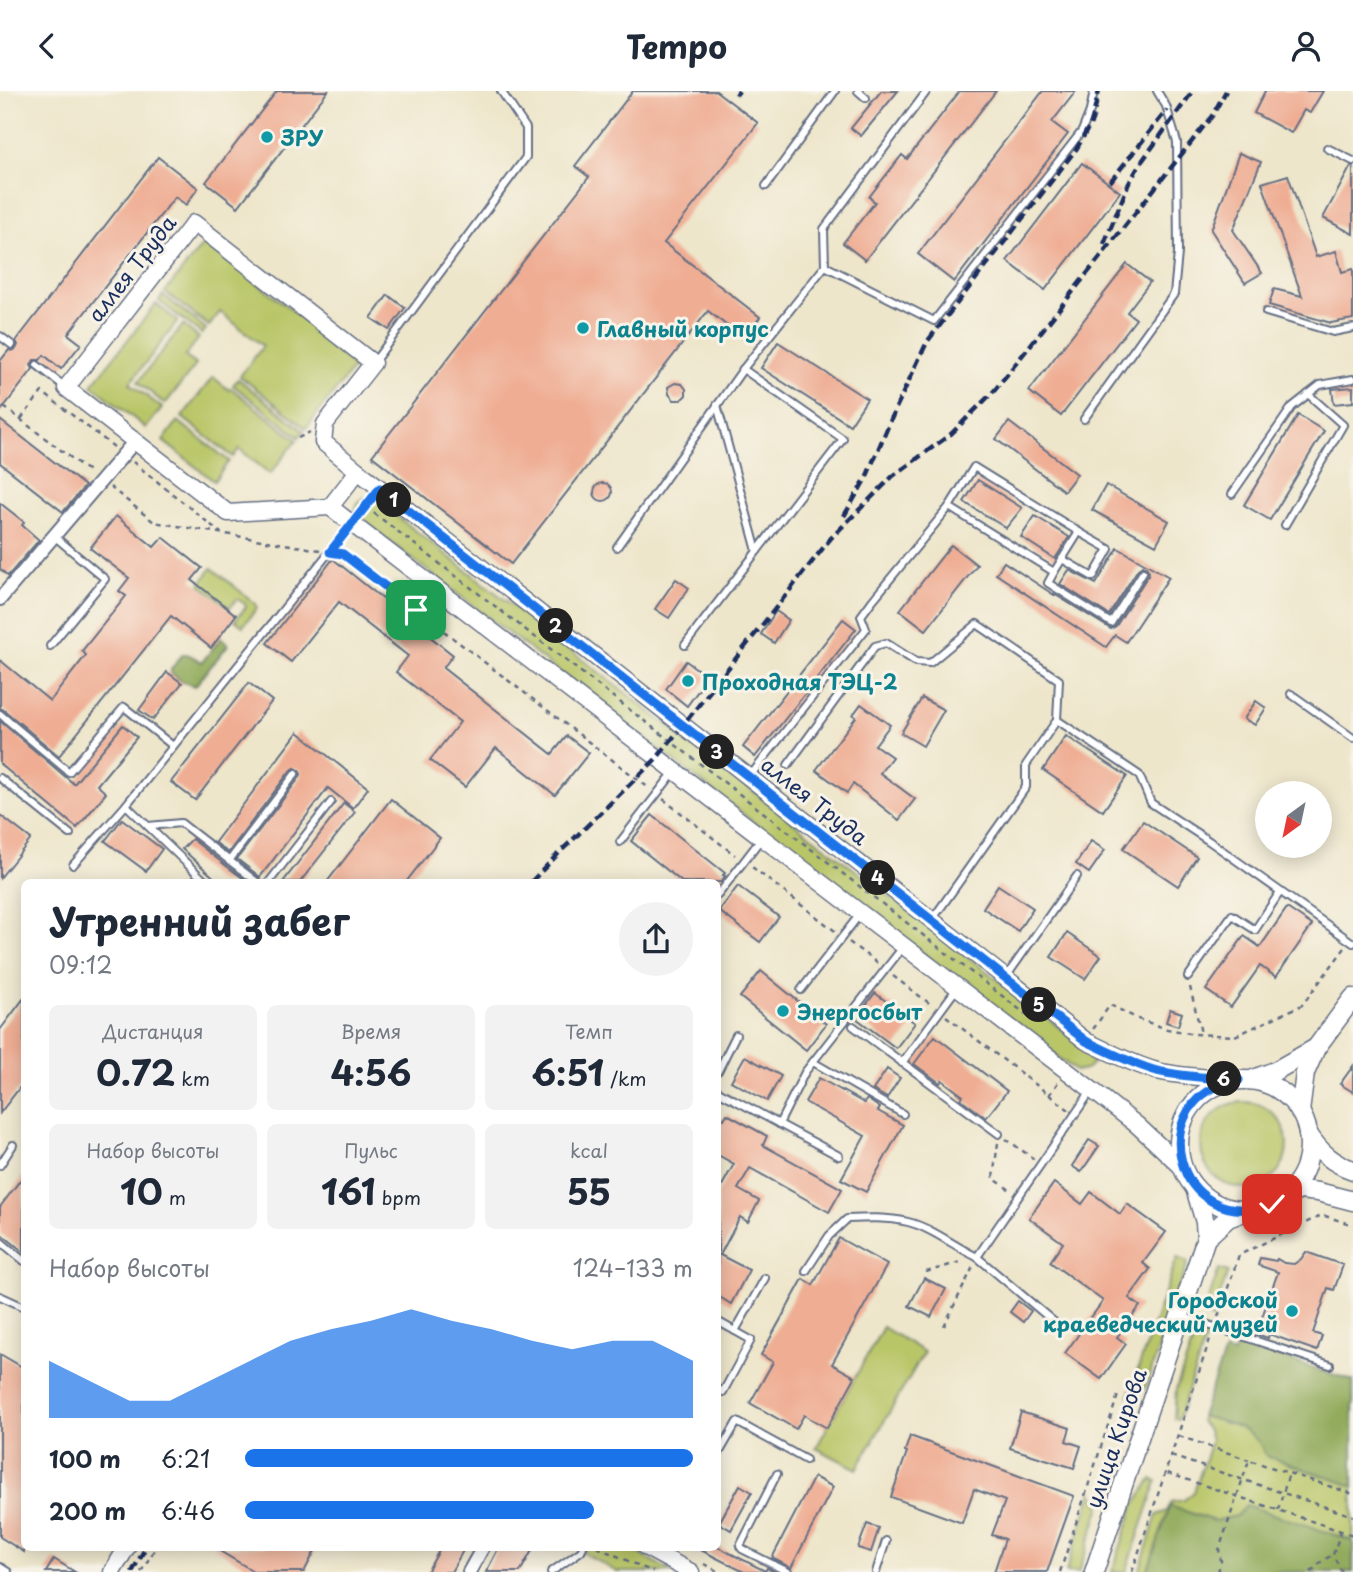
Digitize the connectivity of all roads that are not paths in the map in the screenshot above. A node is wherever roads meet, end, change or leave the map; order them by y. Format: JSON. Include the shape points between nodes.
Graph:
{"nodes":[{"id":1,"x":501,"y":91,"type":"edge"},
{"id":2,"x":835,"y":91,"type":"edge"},
{"id":3,"x":858,"y":91,"type":"edge"},
{"id":4,"x":927,"y":91,"type":"edge"},
{"id":5,"x":1094,"y":91,"type":"edge"},
{"id":6,"x":1157,"y":91,"type":"edge"},
{"id":7,"x":866,"y":98,"type":"dead end"},
{"id":8,"x":1328,"y":148,"type":"dead end"},
{"id":9,"x":1353,"y":161,"type":"edge"},
{"id":10,"x":766,"y":186,"type":"dead end"},
{"id":11,"x":825,"y":266,"type":"junction"},
{"id":12,"x":1266,"y":312,"type":"dead end"},
{"id":13,"x":1353,"y":328,"type":"edge"},
{"id":14,"x":0,"y":336,"type":"edge"},
{"id":15,"x":12,"y":345,"type":"dead end"},
{"id":16,"x":373,"y":363,"type":"junction"},
{"id":17,"x":37,"y":365,"type":"dead end"},
{"id":18,"x":743,"y":369,"type":"junction"},
{"id":19,"x":1353,"y":379,"type":"edge"},
{"id":20,"x":66,"y":388,"type":"junction"},
{"id":21,"x":1308,"y":394,"type":"junction"},
{"id":22,"x":717,"y":405,"type":"junction"},
{"id":23,"x":1084,"y":418,"type":"dead end"},
{"id":24,"x":1353,"y":423,"type":"edge"},
{"id":25,"x":1343,"y":425,"type":"junction"},
{"id":26,"x":135,"y":441,"type":"junction"},
{"id":27,"x":358,"y":471,"type":"junction"},
{"id":28,"x":1233,"y":494,"type":"dead end"},
{"id":29,"x":330,"y":507,"type":"junction"},
{"id":30,"x":949,"y":507,"type":"junction"},
{"id":31,"x":353,"y":524,"type":"junction"},
{"id":32,"x":1285,"y":525,"type":"dead end"},
{"id":33,"x":1079,"y":532,"type":"junction"},
{"id":34,"x":54,"y":536,"type":"junction"},
{"id":35,"x":617,"y":547,"type":"dead end"},
{"id":36,"x":757,"y":551,"type":"junction"},
{"id":37,"x":1062,"y":559,"type":"junction"},
{"id":38,"x":1054,"y":572,"type":"junction"},
{"id":39,"x":1143,"y":572,"type":"dead end"},
{"id":40,"x":0,"y":599,"type":"edge"},
{"id":41,"x":685,"y":645,"type":"dead end"},
{"id":42,"x":50,"y":646,"type":"dead end"},
{"id":43,"x":1291,"y":694,"type":"dead end"},
{"id":44,"x":0,"y":714,"type":"edge"},
{"id":45,"x":1057,"y":720,"type":"junction"},
{"id":46,"x":1353,"y":738,"type":"edge"},
{"id":47,"x":173,"y":746,"type":"junction"},
{"id":48,"x":788,"y":765,"type":"dead end"},
{"id":49,"x":675,"y":771,"type":"junction"},
{"id":50,"x":295,"y":773,"type":"dead end"},
{"id":51,"x":749,"y":777,"type":"junction"},
{"id":52,"x":0,"y":778,"type":"edge"},
{"id":53,"x":331,"y":802,"type":"dead end"},
{"id":54,"x":126,"y":805,"type":"junction"},
{"id":55,"x":148,"y":826,"type":"junction"},
{"id":56,"x":70,"y":834,"type":"dead end"},
{"id":57,"x":762,"y":837,"type":"junction"},
{"id":58,"x":620,"y":842,"type":"dead end"},
{"id":59,"x":229,"y":861,"type":"junction"},
{"id":60,"x":73,"y":865,"type":"dead end"},
{"id":61,"x":1077,"y":876,"type":"dead end"},
{"id":62,"x":203,"y":879,"type":"edge"},
{"id":63,"x":253,"y":879,"type":"edge"},
{"id":64,"x":272,"y":879,"type":"edge"},
{"id":65,"x":721,"y":891,"type":"edge"},
{"id":66,"x":1280,"y":892,"type":"junction"},
{"id":67,"x":861,"y":913,"type":"junction"},
{"id":68,"x":932,"y":921,"type":"junction"},
{"id":69,"x":1351,"y":942,"type":"edge"},
{"id":70,"x":904,"y":946,"type":"junction"},
{"id":71,"x":1188,"y":977,"type":"road end"},
{"id":72,"x":1005,"y":978,"type":"junction"},
{"id":73,"x":958,"y":987,"type":"junction"},
{"id":74,"x":801,"y":990,"type":"dead end"},
{"id":75,"x":1353,"y":997,"type":"edge"},
{"id":76,"x":853,"y":1026,"type":"dead end"},
{"id":77,"x":736,"y":1035,"type":"dead end"},
{"id":78,"x":1316,"y":1048,"type":"junction"},
{"id":79,"x":813,"y":1062,"type":"junction"},
{"id":80,"x":902,"y":1063,"type":"junction"},
{"id":81,"x":721,"y":1065,"type":"edge"},
{"id":82,"x":1245,"y":1080,"type":"junction"},
{"id":83,"x":1092,"y":1090,"type":"junction"},
{"id":84,"x":721,"y":1093,"type":"edge"},
{"id":85,"x":1300,"y":1112,"type":"junction"},
{"id":86,"x":903,"y":1114,"type":"dead end"},
{"id":87,"x":779,"y":1124,"type":"junction"},
{"id":88,"x":999,"y":1134,"type":"road end"},
{"id":89,"x":1308,"y":1134,"type":"junction"},
{"id":90,"x":13,"y":1145,"type":"dead end"},
{"id":91,"x":839,"y":1156,"type":"dead end"},
{"id":92,"x":0,"y":1165,"type":"edge"},
{"id":93,"x":1182,"y":1167,"type":"junction"},
{"id":94,"x":1353,"y":1170,"type":"edge"},
{"id":95,"x":1195,"y":1188,"type":"junction"},
{"id":96,"x":1282,"y":1198,"type":"junction"},
{"id":97,"x":1353,"y":1201,"type":"edge"},
{"id":98,"x":1249,"y":1210,"type":"junction"},
{"id":99,"x":1206,"y":1238,"type":"junction"},
{"id":100,"x":0,"y":1241,"type":"edge"},
{"id":101,"x":977,"y":1257,"type":"junction"},
{"id":102,"x":21,"y":1258,"type":"edge"},
{"id":103,"x":806,"y":1271,"type":"dead end"},
{"id":104,"x":765,"y":1278,"type":"dead end"},
{"id":105,"x":0,"y":1296,"type":"edge"},
{"id":106,"x":21,"y":1306,"type":"edge"},
{"id":107,"x":1180,"y":1316,"type":"junction"},
{"id":108,"x":721,"y":1323,"type":"edge"},
{"id":109,"x":1059,"y":1328,"type":"dead end"},
{"id":110,"x":735,"y":1331,"type":"junction"},
{"id":111,"x":1331,"y":1365,"type":"dead end"},
{"id":112,"x":721,"y":1391,"type":"edge"},
{"id":113,"x":721,"y":1450,"type":"edge"},
{"id":114,"x":806,"y":1459,"type":"dead end"},
{"id":115,"x":777,"y":1474,"type":"dead end"},
{"id":116,"x":886,"y":1541,"type":"dead end"},
{"id":117,"x":125,"y":1551,"type":"edge"},
{"id":118,"x":481,"y":1551,"type":"edge"},
{"id":119,"x":581,"y":1551,"type":"edge"},
{"id":120,"x":663,"y":1551,"type":"edge"},
{"id":121,"x":0,"y":1567,"type":"edge"},
{"id":122,"x":8,"y":1572,"type":"edge"},
{"id":123,"x":112,"y":1572,"type":"edge"},
{"id":124,"x":469,"y":1572,"type":"edge"},
{"id":125,"x":551,"y":1572,"type":"edge"},
{"id":126,"x":691,"y":1572,"type":"edge"},
{"id":127,"x":788,"y":1572,"type":"edge"},
{"id":128,"x":876,"y":1572,"type":"edge"},
{"id":129,"x":1094,"y":1572,"type":"edge"}],
"edges":[{"from":1,"to":16,"type":"lane","via":[[526,128],[526,157]]},
{"from":2,"to":10,"type":"lane"},
{"from":3,"to":7,"type":"lane"},
{"from":4,"to":11,"type":"lane","via":[[824,229]]},
{"from":5,"to":11,"type":"lane","via":[[1077,137],[934,321]]},
{"from":6,"to":23,"type":"lane","via":[[1177,142],[1174,294]]},
{"from":8,"to":9,"type":"lane"},
{"from":11,"to":18,"type":"lane"},
{"from":12,"to":13,"type":"lane","via":[[1333,332]]},
{"from":14,"to":15,"type":"lane"},
{"from":16,"to":20,"type":"street","name":"аллея Труда","via":[[194,223]]},
{"from":16,"to":27,"type":"street","name":"аллея Труда","via":[[325,425],[323,442]]},
{"from":17,"to":20,"type":"lane"},
{"from":18,"to":22,"type":"lane"},
{"from":18,"to":36,"type":"lane","via":[[843,439]]},
{"from":19,"to":21,"type":"lane","via":[[1320,385]]},
{"from":20,"to":26,"type":"street"},
{"from":21,"to":25,"type":"lane"},
{"from":21,"to":28,"type":"lane","via":[[1292,407]]},
{"from":22,"to":35,"type":"lane"},
{"from":22,"to":36,"type":"lane"},
{"from":24,"to":25,"type":"lane"},
{"from":25,"to":32,"type":"lane"},
{"from":26,"to":29,"type":"street","via":[[228,513]]},
{"from":26,"to":34,"type":"street"},
{"from":27,"to":29,"type":"street"},
{"from":27,"to":51,"type":"street","name":"аллея Труда"},
{"from":29,"to":31,"type":"street"},
{"from":30,"to":33,"type":"lane","via":[[974,467]]},
{"from":30,"to":38,"type":"lane"},
{"from":30,"to":51,"type":"lane","via":[[861,616],[866,629]]},
{"from":31,"to":47,"type":"lane"},
{"from":31,"to":49,"type":"street"},
{"from":33,"to":37,"type":"lane"},
{"from":33,"to":37,"type":"lane","via":[[1109,549],[1093,577]]},
{"from":34,"to":40,"type":"street"},
{"from":34,"to":42,"type":"lane","via":[[105,579]]},
{"from":36,"to":41,"type":"lane"},
{"from":37,"to":38,"type":"lane"},
{"from":38,"to":39,"type":"lane","via":[[1048,583],[1111,623]]},
{"from":43,"to":46,"type":"lane"},
{"from":44,"to":47,"type":"lane","via":[[69,772],[124,707]]},
{"from":45,"to":48,"type":"lane","via":[[1059,680],[977,624],[930,663],[916,661],[886,643],[876,646]]},
{"from":45,"to":66,"type":"lane","via":[[1139,775],[1151,803]]},
{"from":45,"to":68,"type":"lane","via":[[1026,765],[1026,787]]},
{"from":47,"to":54,"type":"lane"},
{"from":49,"to":57,"type":"street"},
{"from":49,"to":58,"type":"lane"},
{"from":50,"to":59,"type":"lane"},
{"from":51,"to":68,"type":"street","name":"аллея Труда"},
{"from":52,"to":56,"type":"lane"},
{"from":53,"to":64,"type":"lane"},
{"from":54,"to":55,"type":"lane"},
{"from":54,"to":60,"type":"lane"},
{"from":55,"to":59,"type":"lane","via":[[181,823]]},
{"from":55,"to":62,"type":"lane"},
{"from":57,"to":65,"type":"lane"},
{"from":57,"to":67,"type":"street"},
{"from":59,"to":63,"type":"lane"},
{"from":61,"to":72,"type":"lane"},
{"from":66,"to":69,"type":"lane"},
{"from":66,"to":71,"type":"lane","via":[[1255,930],[1232,915]]},
{"from":67,"to":70,"type":"street"},
{"from":67,"to":74,"type":"lane"},
{"from":68,"to":72,"type":"street","name":"аллея Труда"},
{"from":70,"to":73,"type":"street"},
{"from":70,"to":79,"type":"lane"},
{"from":72,"to":82,"type":"street","name":"аллея Труда","via":[[1086,1041],[1121,1059],[1189,1077]]},
{"from":73,"to":80,"type":"lane"},
{"from":73,"to":83,"type":"street"},
{"from":75,"to":78,"type":"main road"},
{"from":76,"to":80,"type":"lane"},
{"from":77,"to":81,"type":"lane"},
{"from":78,"to":82,"type":"main road","via":[[1276,1071]]},
{"from":78,"to":85,"type":"main road","via":[[1305,1073]]},
{"from":79,"to":86,"type":"lane"},
{"from":79,"to":87,"type":"lane"},
{"from":80,"to":88,"type":"lane"},
{"from":82,"to":85,"type":"main road","via":[[1274,1087]]},
{"from":82,"to":93,"type":"main road","via":[[1215,1086],[1196,1100],[1180,1132]]},
{"from":83,"to":93,"type":"street"},
{"from":83,"to":101,"type":"lane"},
{"from":84,"to":87,"type":"lane"},
{"from":85,"to":89,"type":"main road"},
{"from":87,"to":91,"type":"lane"},
{"from":89,"to":94,"type":"main road","via":[[1318,1150]]},
{"from":89,"to":96,"type":"main road","via":[[1304,1170]]},
{"from":90,"to":92,"type":"lane"},
{"from":93,"to":95,"type":"main road"},
{"from":95,"to":98,"type":"main road","via":[[1214,1203]]},
{"from":95,"to":99,"type":"main road","name":"улица Кирова"},
{"from":96,"to":97,"type":"main road","via":[[1300,1191]]},
{"from":96,"to":98,"type":"main road"},
{"from":98,"to":99,"type":"main road","via":[[1228,1219]]},
{"from":99,"to":107,"type":"main road","name":"улица Кирова"},
{"from":100,"to":102,"type":"lane"},
{"from":101,"to":103,"type":"lane","via":[[909,1222],[846,1219]]},
{"from":101,"to":109,"type":"lane"},
{"from":104,"to":110,"type":"lane"},
{"from":105,"to":106,"type":"lane"},
{"from":107,"to":111,"type":"lane"},
{"from":107,"to":129,"type":"main road","name":"улица Кирова"},
{"from":108,"to":110,"type":"lane"},
{"from":110,"to":112,"type":"lane","via":[[751,1340]]},
{"from":113,"to":114,"type":"lane","via":[[737,1422]]},
{"from":115,"to":127,"type":"lane","via":[[740,1546]]},
{"from":116,"to":128,"type":"lane"},
{"from":117,"to":123,"type":"street"},
{"from":118,"to":124,"type":"street"},
{"from":119,"to":125,"type":"lane"},
{"from":120,"to":126,"type":"street"},
{"from":121,"to":122,"type":"lane"}]}
